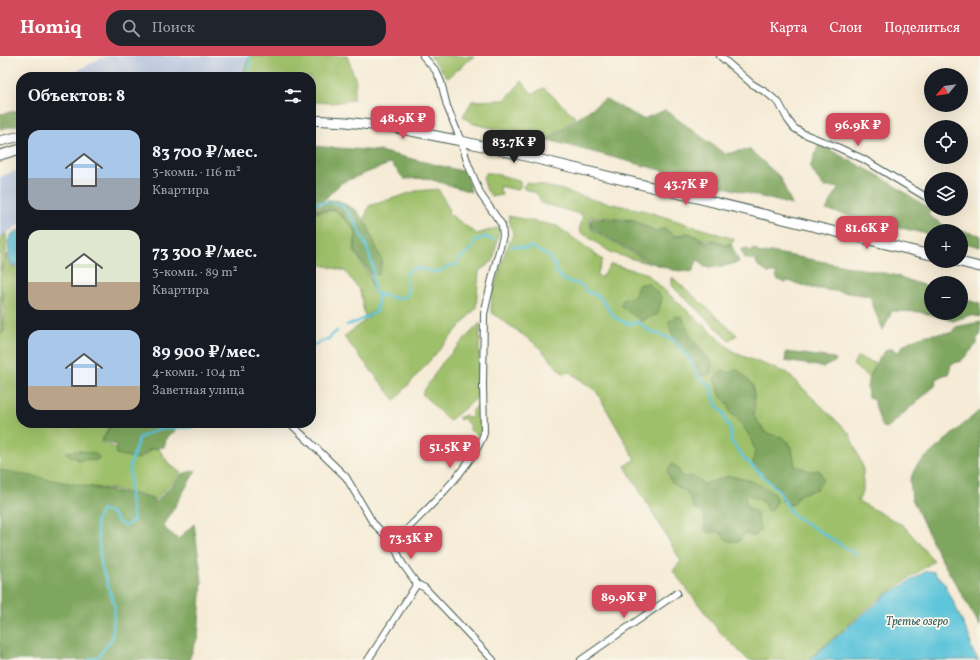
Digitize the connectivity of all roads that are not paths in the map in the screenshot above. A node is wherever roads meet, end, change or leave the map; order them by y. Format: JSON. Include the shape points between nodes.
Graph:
{"nodes":[{"id":1,"x":423,"y":56,"type":"edge"},
{"id":2,"x":720,"y":56,"type":"edge"},
{"id":3,"x":316,"y":120,"type":"edge"},
{"id":4,"x":16,"y":137,"type":"edge"},
{"id":5,"x":0,"y":141,"type":"edge"},
{"id":6,"x":461,"y":141,"type":"junction"},
{"id":7,"x":16,"y":150,"type":"edge"},
{"id":8,"x":0,"y":155,"type":"edge"},
{"id":9,"x":924,"y":196,"type":"edge"},
{"id":10,"x":924,"y":253,"type":"edge"},
{"id":11,"x":968,"y":264,"type":"edge"},
{"id":12,"x":980,"y":267,"type":"edge"},
{"id":13,"x":295,"y":428,"type":"edge"},
{"id":14,"x":394,"y":543,"type":"junction"},
{"id":15,"x":417,"y":584,"type":"junction"},
{"id":16,"x":677,"y":594,"type":"dead end"},
{"id":17,"x":368,"y":660,"type":"edge"},
{"id":18,"x":493,"y":660,"type":"edge"},
{"id":19,"x":581,"y":660,"type":"edge"}],
"edges":[{"from":1,"to":6,"type":"street","via":[[436,71],[441,82],[447,106]]},
{"from":2,"to":9,"type":"street","via":[[774,99],[794,128],[863,159]]},
{"from":3,"to":6,"type":"main road","via":[[396,128]]},
{"from":4,"to":5,"type":"main road"},
{"from":6,"to":10,"type":"main road"},
{"from":6,"to":14,"type":"street","via":[[481,195],[502,224],[503,230],[484,314],[483,440],[468,463]]},
{"from":7,"to":8,"type":"main road"},
{"from":11,"to":12,"type":"main road"},
{"from":13,"to":14,"type":"street","via":[[346,477],[373,524]]},
{"from":14,"to":15,"type":"street","via":[[402,563]]},
{"from":15,"to":17,"type":"street"},
{"from":15,"to":18,"type":"street","via":[[425,588]]},
{"from":16,"to":19,"type":"street"}]}
